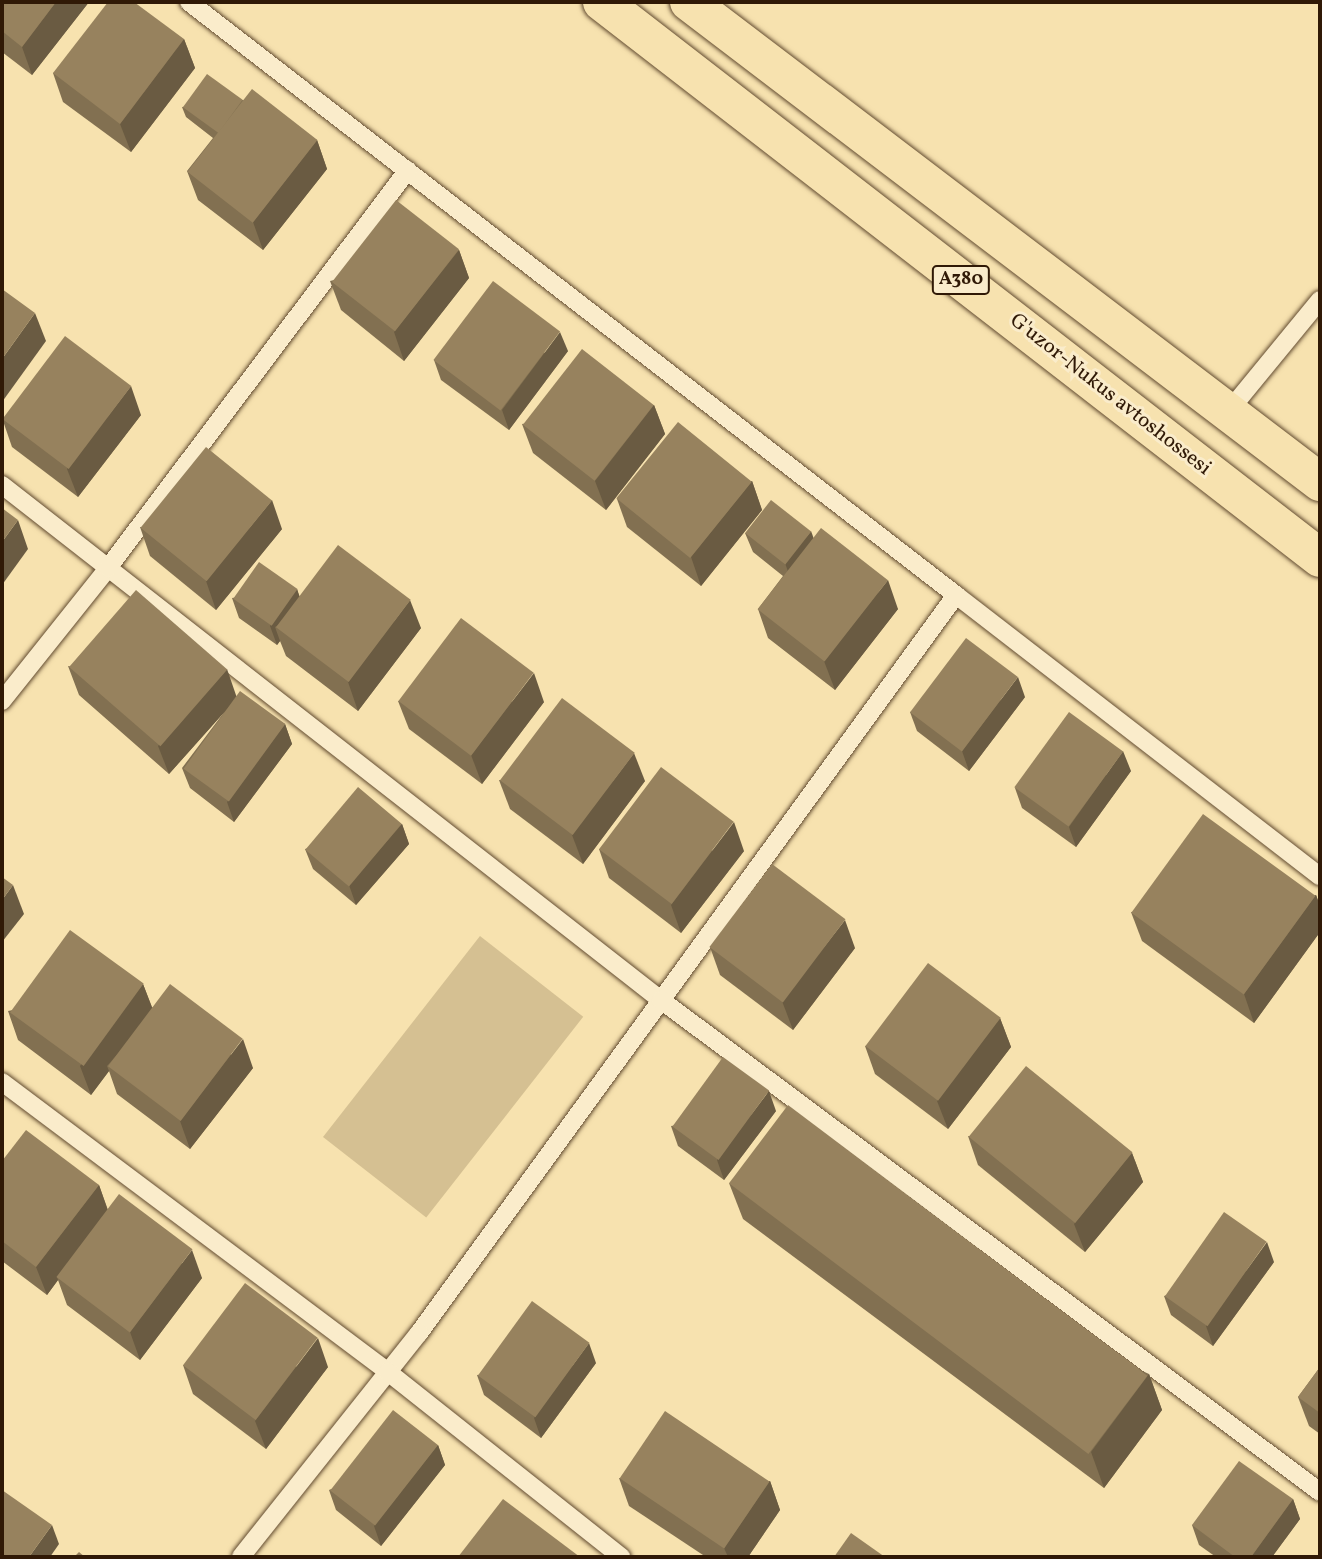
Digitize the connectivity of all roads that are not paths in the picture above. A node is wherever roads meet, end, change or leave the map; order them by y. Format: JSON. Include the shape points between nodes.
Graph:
{"nodes":[{"id":1,"x":189,"y":2,"type":"edge"},
{"id":2,"x":602,"y":2,"type":"edge"},
{"id":3,"x":689,"y":2,"type":"edge"},
{"id":4,"x":408,"y":170,"type":"junction"},
{"id":5,"x":1320,"y":300,"type":"edge"},
{"id":6,"x":1228,"y":412,"type":"junction"},
{"id":7,"x":1320,"y":482,"type":"edge"},
{"id":8,"x":2,"y":485,"type":"edge"},
{"id":9,"x":1320,"y":558,"type":"edge"},
{"id":10,"x":108,"y":568,"type":"junction"},
{"id":11,"x":956,"y":595,"type":"junction"},
{"id":12,"x":2,"y":701,"type":"edge"},
{"id":13,"x":1320,"y":876,"type":"edge"},
{"id":14,"x":661,"y":1000,"type":"junction"},
{"id":15,"x":2,"y":1082,"type":"edge"},
{"id":16,"x":388,"y":1372,"type":"junction"},
{"id":17,"x":1320,"y":1493,"type":"edge"},
{"id":18,"x":241,"y":1557,"type":"edge"},
{"id":19,"x":621,"y":1557,"type":"edge"}],
"edges":[{"from":1,"to":4,"type":"lane"},
{"from":2,"to":9,"type":"highway","name":"G'uzor-Nukus avtoshossesi","number":"A380"},
{"from":3,"to":6,"type":"highway","number":"A380"},
{"from":4,"to":10,"type":"lane"},
{"from":4,"to":11,"type":"lane"},
{"from":5,"to":6,"type":"lane"},
{"from":6,"to":7,"type":"highway","number":"A380"},
{"from":8,"to":10,"type":"lane"},
{"from":10,"to":12,"type":"lane"},
{"from":10,"to":14,"type":"lane"},
{"from":11,"to":13,"type":"lane"},
{"from":11,"to":14,"type":"lane"},
{"from":14,"to":16,"type":"lane"},
{"from":14,"to":17,"type":"lane"},
{"from":15,"to":16,"type":"lane"},
{"from":16,"to":18,"type":"lane"},
{"from":16,"to":19,"type":"lane"}]}
